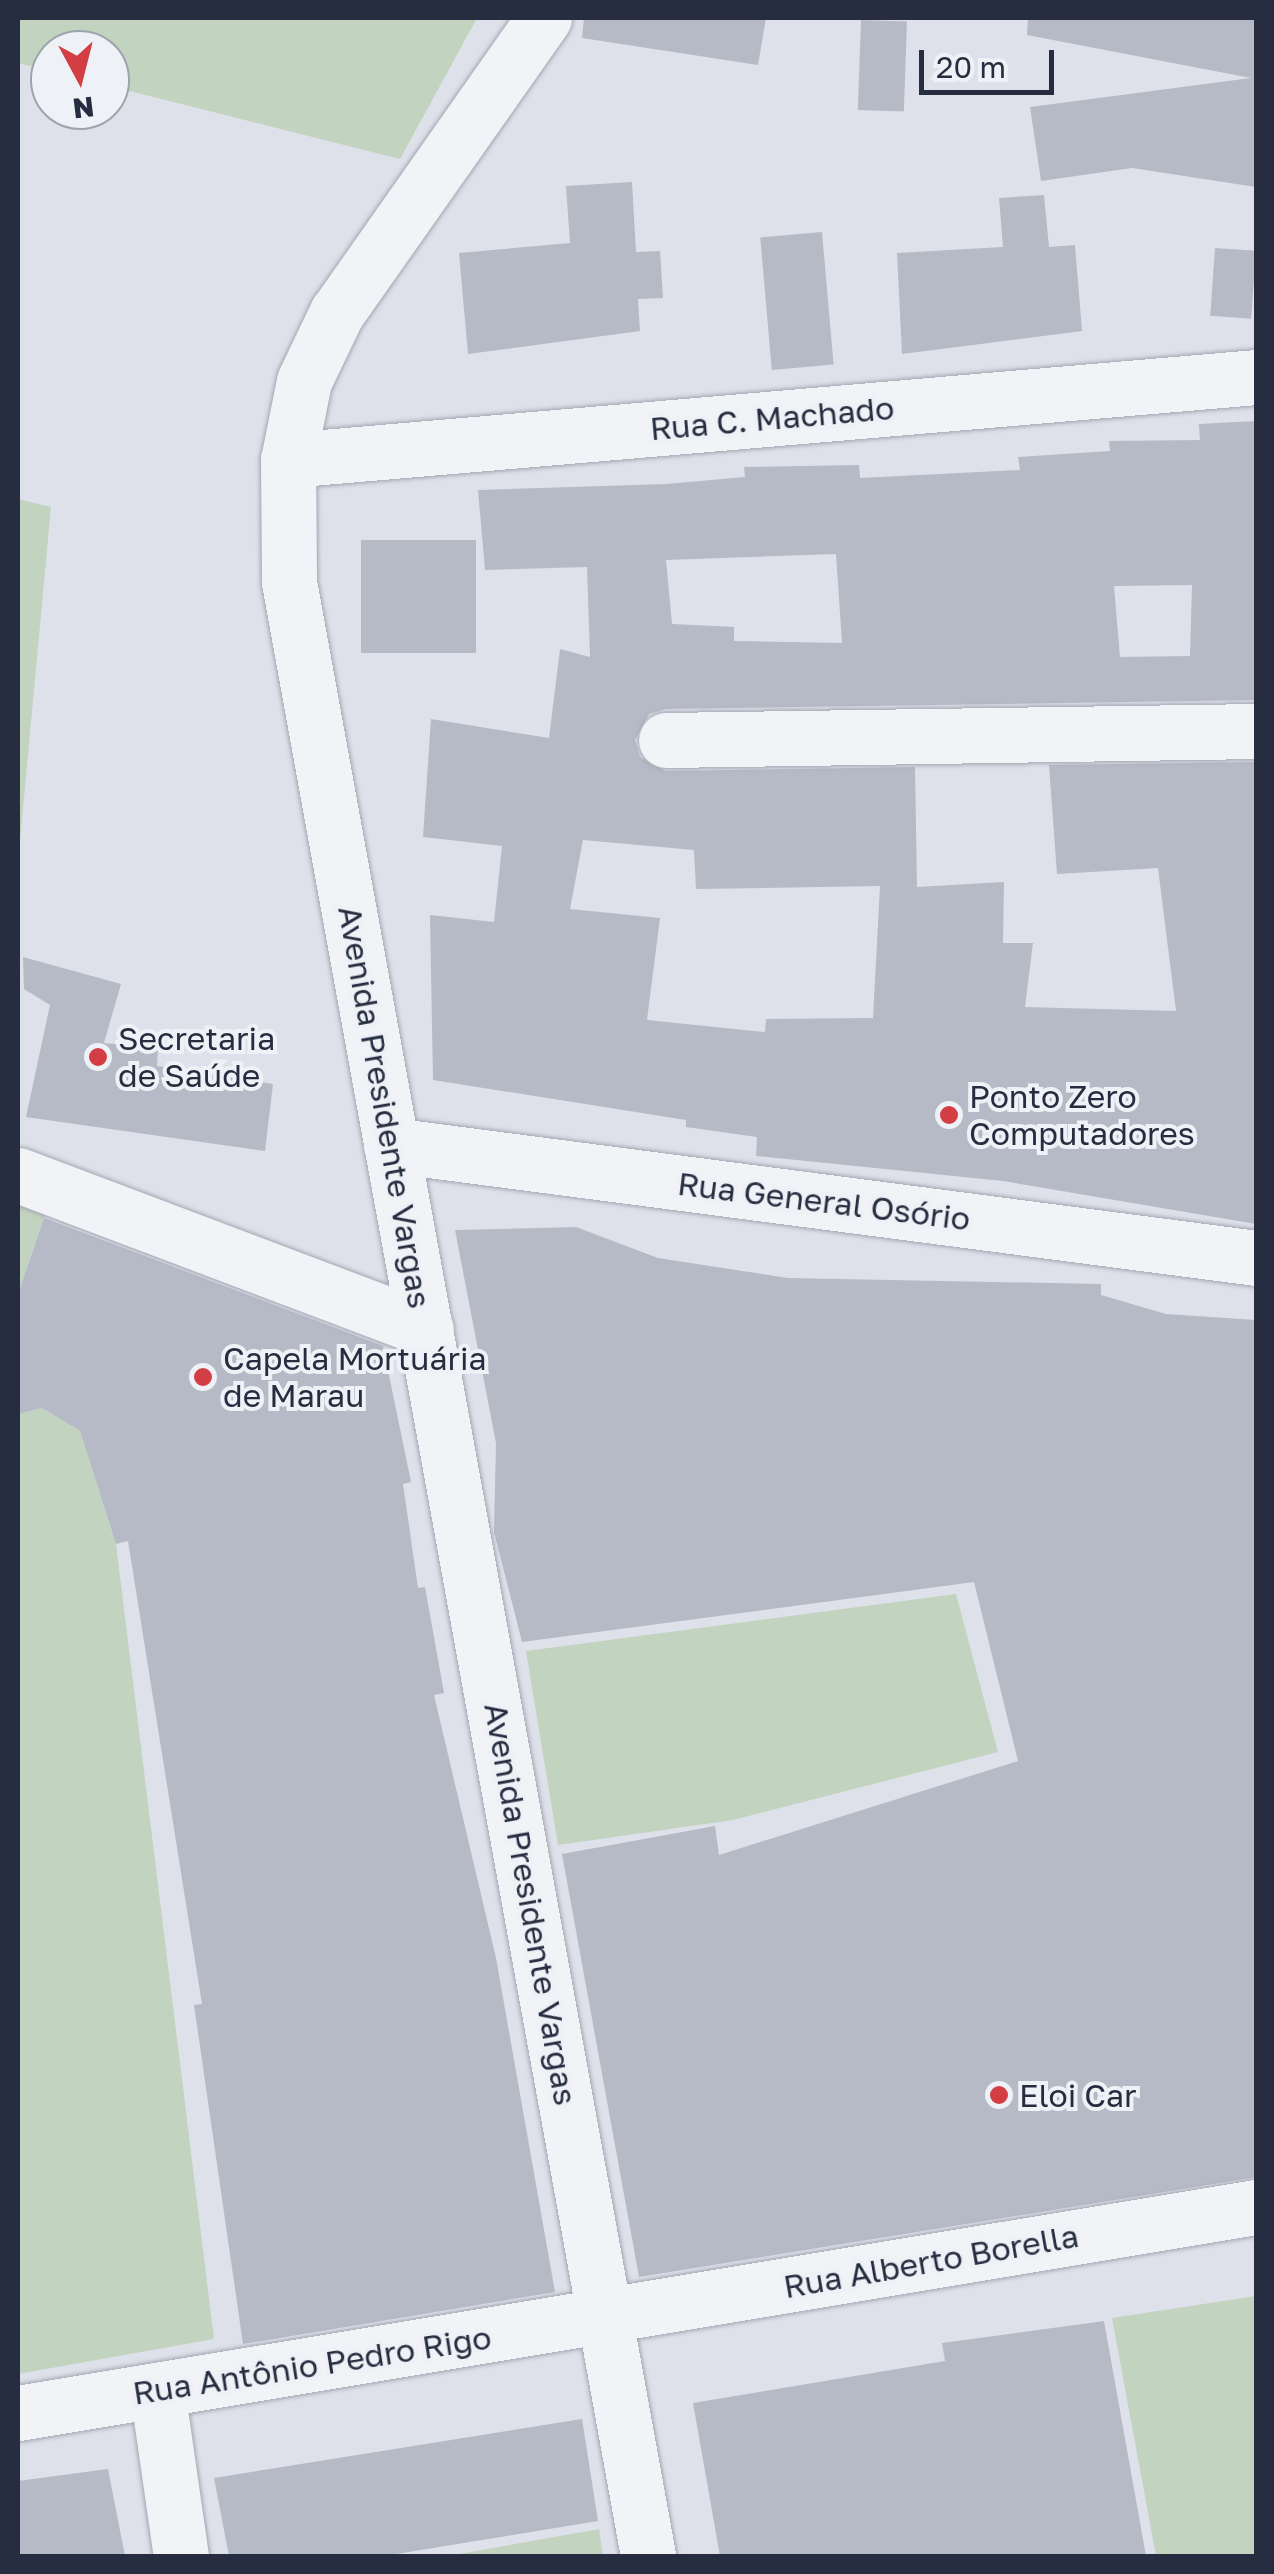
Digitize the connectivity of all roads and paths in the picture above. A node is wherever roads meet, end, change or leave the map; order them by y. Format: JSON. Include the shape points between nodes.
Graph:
{"nodes":[{"id":1,"x":544,"y":18,"type":"edge"},
{"id":2,"x":1256,"y":377,"type":"edge"},
{"id":3,"x":288,"y":460,"type":"junction"},
{"id":4,"x":1256,"y":731,"type":"edge"},
{"id":5,"x":666,"y":740,"type":"dead end"},
{"id":6,"x":391,"y":1145,"type":"junction"},
{"id":7,"x":18,"y":1175,"type":"edge"},
{"id":8,"x":1256,"y":1258,"type":"edge"},
{"id":9,"x":426,"y":1329,"type":"junction"},
{"id":10,"x":1256,"y":2207,"type":"edge"},
{"id":11,"x":606,"y":2316,"type":"junction"},
{"id":12,"x":157,"y":2390,"type":"junction"},
{"id":13,"x":18,"y":2413,"type":"edge"},
{"id":14,"x":180,"y":2556,"type":"edge"},
{"id":15,"x":648,"y":2556,"type":"edge"}],
"edges":[{"from":1,"to":3,"type":"street","name":"Avenida Presidente Vargas","via":[[337,312],[304,380]]},
{"from":2,"to":3,"type":"street","name":"Rua C. Machado"},
{"from":3,"to":6,"type":"street","name":"Avenida Presidente Vargas","via":[[290,582]]},
{"from":4,"to":5,"type":"street"},
{"from":6,"to":8,"type":"street","name":"Rua General Osório"},
{"from":6,"to":9,"type":"street","name":"Avenida Presidente Vargas"},
{"from":7,"to":9,"type":"street"},
{"from":9,"to":11,"type":"street","name":"Avenida Presidente Vargas"},
{"from":10,"to":11,"type":"street","name":"Rua Alberto Borella"},
{"from":11,"to":12,"type":"street","name":"Rua Antônio Pedro Rigo"},
{"from":11,"to":15,"type":"street","name":"Avenida Presidente Vargas"},
{"from":12,"to":13,"type":"street","name":"Rua Antônio Pedro Rigo"},
{"from":12,"to":14,"type":"street"}]}
